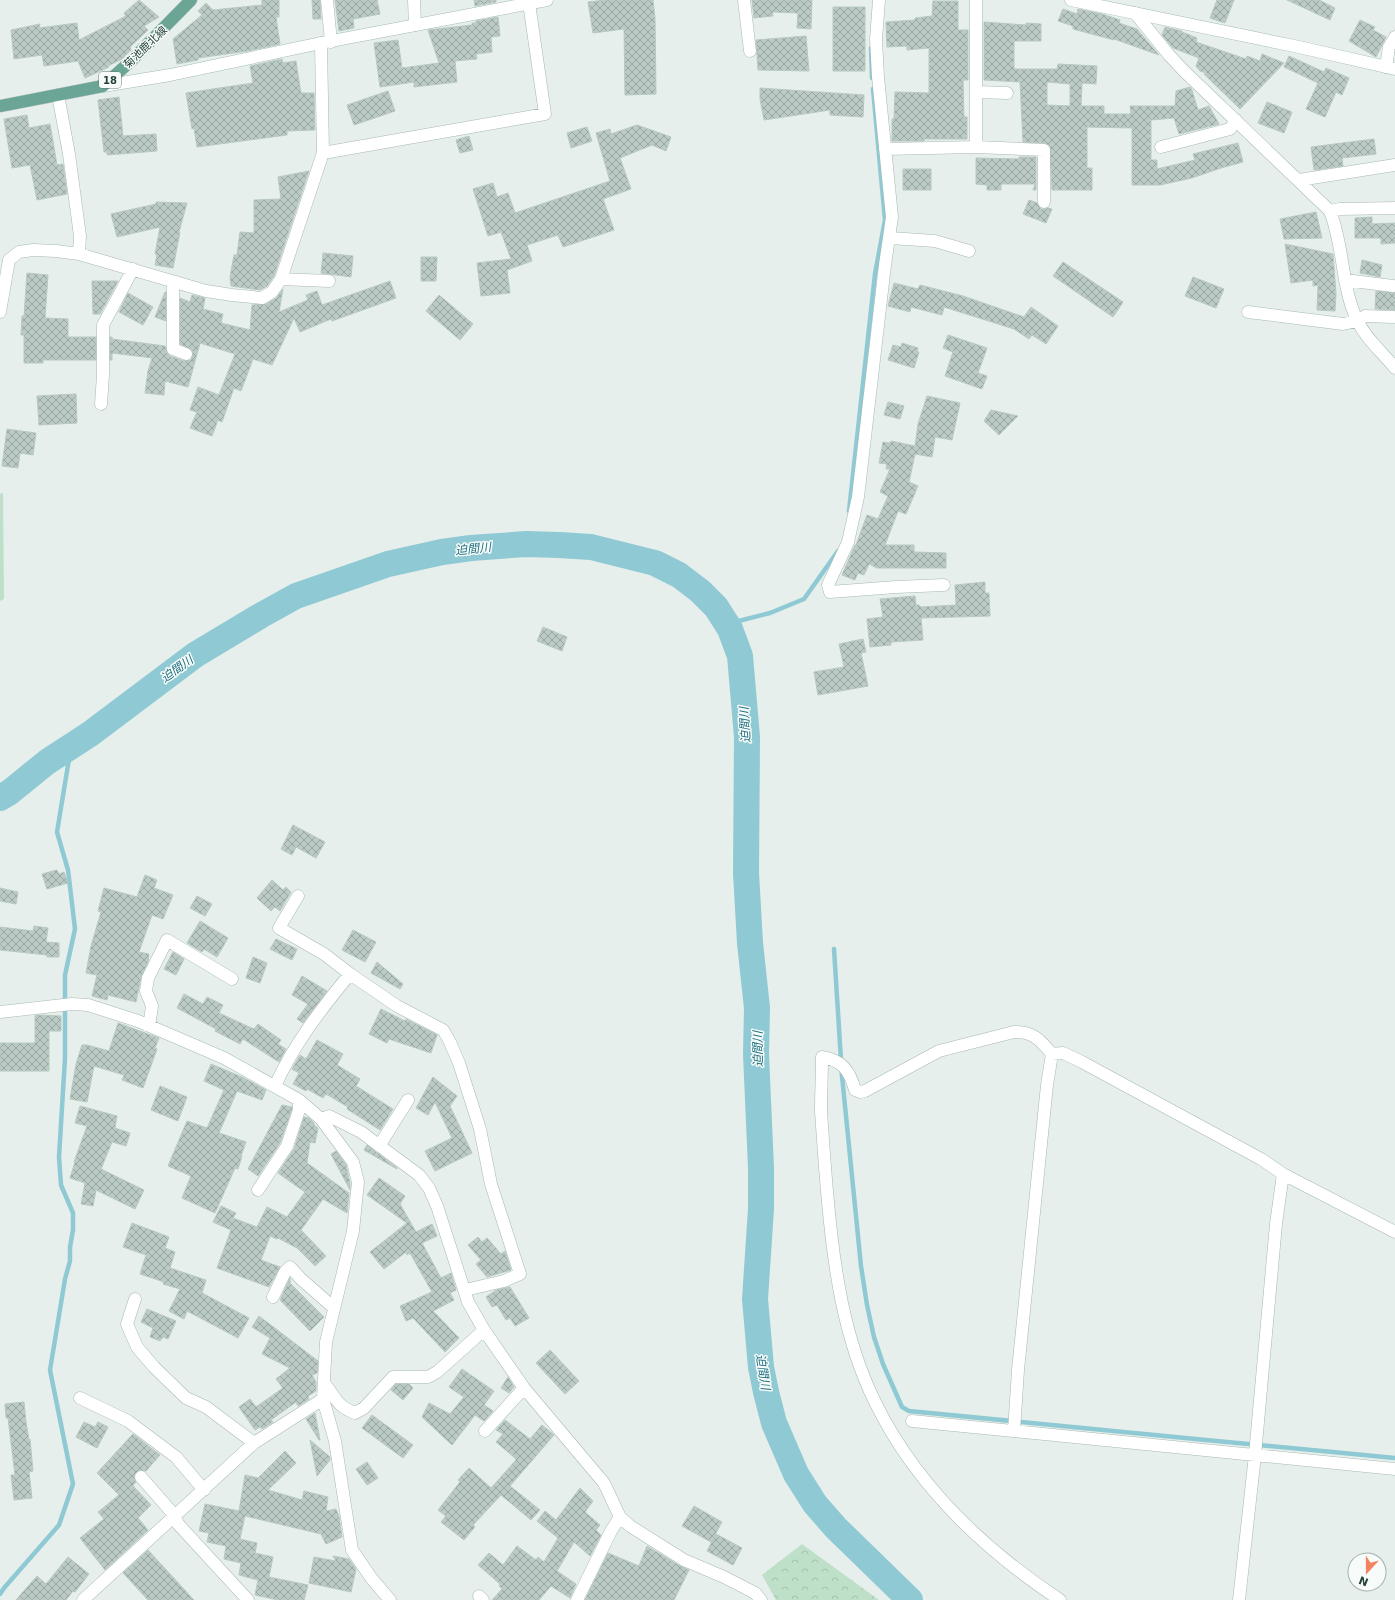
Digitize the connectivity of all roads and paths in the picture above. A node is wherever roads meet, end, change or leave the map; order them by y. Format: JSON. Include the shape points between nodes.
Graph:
{"nodes":[{"id":1,"x":191,"y":0,"type":"edge"},
{"id":2,"x":327,"y":0,"type":"edge"},
{"id":3,"x":414,"y":0,"type":"edge"},
{"id":4,"x":547,"y":0,"type":"edge"},
{"id":5,"x":744,"y":0,"type":"edge"},
{"id":6,"x":879,"y":0,"type":"edge"},
{"id":7,"x":976,"y":0,"type":"edge"},
{"id":8,"x":1071,"y":0,"type":"edge"},
{"id":9,"x":525,"y":3,"type":"edge"},
{"id":10,"x":1134,"y":13,"type":"junction"},
{"id":11,"x":415,"y":25,"type":"junction"},
{"id":12,"x":1395,"y":37,"type":"edge"},
{"id":13,"x":326,"y":43,"type":"junction"},
{"id":14,"x":750,"y":51,"type":"dead end"},
{"id":15,"x":1390,"y":68,"type":"edge"},
{"id":16,"x":103,"y":86,"type":"junction"},
{"id":17,"x":976,"y":92,"type":"junction"},
{"id":18,"x":1007,"y":94,"type":"dead end"},
{"id":19,"x":58,"y":95,"type":"junction"},
{"id":20,"x":0,"y":106,"type":"edge"},
{"id":21,"x":1236,"y":120,"type":"junction"},
{"id":22,"x":1161,"y":146,"type":"dead end"},
{"id":23,"x":976,"y":147,"type":"junction"},
{"id":24,"x":885,"y":149,"type":"junction"},
{"id":25,"x":323,"y":153,"type":"junction"},
{"id":26,"x":1395,"y":165,"type":"edge"},
{"id":27,"x":1299,"y":180,"type":"junction"},
{"id":28,"x":1044,"y":202,"type":"dead end"},
{"id":29,"x":1395,"y":208,"type":"edge"},
{"id":30,"x":1330,"y":211,"type":"junction"},
{"id":31,"x":890,"y":238,"type":"junction"},
{"id":32,"x":969,"y":251,"type":"dead end"},
{"id":33,"x":79,"y":254,"type":"junction"},
{"id":34,"x":133,"y":269,"type":"junction"},
{"id":35,"x":281,"y":279,"type":"junction"},
{"id":36,"x":1345,"y":280,"type":"junction"},
{"id":37,"x":329,"y":281,"type":"dead end"},
{"id":38,"x":176,"y":282,"type":"junction"},
{"id":39,"x":1393,"y":286,"type":"dead end"},
{"id":40,"x":0,"y":312,"type":"edge"},
{"id":41,"x":1248,"y":312,"type":"dead end"},
{"id":42,"x":1393,"y":317,"type":"dead end"},
{"id":43,"x":1357,"y":321,"type":"junction"},
{"id":44,"x":186,"y":354,"type":"dead end"},
{"id":45,"x":1395,"y":368,"type":"edge"},
{"id":46,"x":100,"y":404,"type":"dead end"},
{"id":47,"x":944,"y":585,"type":"dead end"},
{"id":48,"x":298,"y":896,"type":"dead end"},
{"id":49,"x":350,"y":974,"type":"junction"},
{"id":50,"x":232,"y":979,"type":"dead end"},
{"id":51,"x":0,"y":1012,"type":"edge"},
{"id":52,"x":147,"y":1025,"type":"junction"},
{"id":53,"x":1052,"y":1054,"type":"junction"},
{"id":54,"x":275,"y":1086,"type":"junction"},
{"id":55,"x":299,"y":1100,"type":"junction"},
{"id":56,"x":408,"y":1100,"type":"dead end"},
{"id":57,"x":321,"y":1119,"type":"junction"},
{"id":58,"x":379,"y":1146,"type":"junction"},
{"id":59,"x":1283,"y":1174,"type":"junction"},
{"id":60,"x":258,"y":1190,"type":"dead end"},
{"id":61,"x":1395,"y":1232,"type":"edge"},
{"id":62,"x":465,"y":1290,"type":"junction"},
{"id":63,"x":273,"y":1297,"type":"dead end"},
{"id":64,"x":135,"y":1299,"type":"dead end"},
{"id":65,"x":334,"y":1308,"type":"junction"},
{"id":66,"x":484,"y":1330,"type":"junction"},
{"id":67,"x":324,"y":1383,"type":"junction"},
{"id":68,"x":524,"y":1388,"type":"junction"},
{"id":69,"x":80,"y":1398,"type":"dead end"},
{"id":70,"x":323,"y":1399,"type":"junction"},
{"id":71,"x":912,"y":1421,"type":"dead end"},
{"id":72,"x":485,"y":1431,"type":"dead end"},
{"id":73,"x":1014,"y":1431,"type":"junction"},
{"id":74,"x":254,"y":1443,"type":"junction"},
{"id":75,"x":1255,"y":1455,"type":"junction"},
{"id":76,"x":1395,"y":1469,"type":"edge"},
{"id":77,"x":141,"y":1477,"type":"dead end"},
{"id":78,"x":204,"y":1490,"type":"junction"},
{"id":79,"x":176,"y":1516,"type":"junction"},
{"id":80,"x":620,"y":1518,"type":"junction"},
{"id":81,"x":83,"y":1600,"type":"edge"},
{"id":82,"x":248,"y":1600,"type":"edge"},
{"id":83,"x":390,"y":1600,"type":"edge"},
{"id":84,"x":577,"y":1600,"type":"edge"},
{"id":85,"x":761,"y":1600,"type":"edge"},
{"id":86,"x":1060,"y":1600,"type":"edge"},
{"id":87,"x":1239,"y":1600,"type":"edge"}],
"edges":[{"from":1,"to":16,"type":"main road","name":"菊池鹿北線","number":"18"},
{"from":2,"to":13,"type":"street"},
{"from":3,"to":11,"type":"street"},
{"from":4,"to":9,"type":"street"},
{"from":5,"to":14,"type":"street"},
{"from":6,"to":24,"type":"street","via":[[876,39]]},
{"from":7,"to":17,"type":"street"},
{"from":8,"to":10,"type":"street"},
{"from":9,"to":11,"type":"street"},
{"from":9,"to":25,"type":"street","via":[[545,114]]},
{"from":10,"to":15,"type":"street"},
{"from":10,"to":21,"type":"street","via":[[1184,71]]},
{"from":11,"to":13,"type":"street"},
{"from":12,"to":15,"type":"street","via":[[1389,47]]},
{"from":13,"to":16,"type":"street"},
{"from":13,"to":25,"type":"street"},
{"from":16,"to":19,"type":"main road","number":"18"},
{"from":17,"to":18,"type":"street"},
{"from":17,"to":23,"type":"street"},
{"from":19,"to":20,"type":"main road","number":"18"},
{"from":19,"to":33,"type":"street","via":[[80,236]]},
{"from":21,"to":22,"type":"street","via":[[1230,129]]},
{"from":21,"to":27,"type":"street"},
{"from":23,"to":24,"type":"street"},
{"from":23,"to":28,"type":"street","via":[[1044,150]]},
{"from":24,"to":31,"type":"street","via":[[892,217]]},
{"from":25,"to":35,"type":"street"},
{"from":26,"to":27,"type":"street"},
{"from":27,"to":30,"type":"street"},
{"from":29,"to":30,"type":"street"},
{"from":30,"to":36,"type":"street","via":[[1337,228]]},
{"from":31,"to":32,"type":"street","via":[[935,241]]},
{"from":31,"to":47,"type":"street","via":[[884,265],[858,497],[848,542],[828,584],[830,592]]},
{"from":33,"to":34,"type":"street"},
{"from":33,"to":40,"type":"street","via":[[33,250],[19,252],[9,260]]},
{"from":34,"to":38,"type":"street"},
{"from":34,"to":46,"type":"street","via":[[103,325]]},
{"from":35,"to":37,"type":"street"},
{"from":35,"to":38,"type":"street","via":[[272,292],[262,298],[206,291]]},
{"from":36,"to":39,"type":"street"},
{"from":36,"to":43,"type":"street"},
{"from":38,"to":44,"type":"street","via":[[173,286],[173,349]]},
{"from":41,"to":43,"type":"street","via":[[1343,324]]},
{"from":42,"to":43,"type":"street","via":[[1365,316]]},
{"from":43,"to":45,"type":"street","via":[[1368,338]]},
{"from":48,"to":49,"type":"street","via":[[279,928],[324,954]]},
{"from":49,"to":54,"type":"street","via":[[294,1048]]},
{"from":49,"to":62,"type":"street","via":[[397,1006],[443,1030],[459,1064],[480,1129],[491,1184],[520,1274],[504,1281]]},
{"from":50,"to":52,"type":"street","via":[[167,940],[148,978],[146,991],[152,1006]]},
{"from":51,"to":52,"type":"street","via":[[72,1004],[88,1005]]},
{"from":52,"to":54,"type":"street","via":[[224,1058]]},
{"from":53,"to":59,"type":"street","via":[[1063,1054],[1082,1062],[1261,1159]]},
{"from":53,"to":73,"type":"street","via":[[1018,1370]]},
{"from":53,"to":86,"type":"street","via":[[1041,1040],[1032,1034],[1014,1032],[938,1051],[860,1092],[855,1090],[846,1068],[829,1058],[822,1057],[821,1109],[835,1263],[850,1335],[873,1399],[898,1443],[948,1508],[1006,1560]]},
{"from":54,"to":55,"type":"street"},
{"from":55,"to":57,"type":"street"},
{"from":55,"to":60,"type":"street","via":[[299,1110],[287,1146]]},
{"from":56,"to":58,"type":"street"},
{"from":57,"to":58,"type":"street","via":[[329,1116],[361,1132]]},
{"from":57,"to":65,"type":"street","via":[[353,1162],[358,1182],[353,1231]]},
{"from":58,"to":62,"type":"street","via":[[419,1175],[429,1188]]},
{"from":59,"to":61,"type":"street"},
{"from":59,"to":75,"type":"street","via":[[1268,1302]]},
{"from":62,"to":66,"type":"street","via":[[468,1302]]},
{"from":63,"to":65,"type":"street","via":[[290,1267]]},
{"from":64,"to":74,"type":"street","via":[[127,1324],[137,1348],[186,1398],[206,1407]]},
{"from":65,"to":67,"type":"street","via":[[326,1342]]},
{"from":66,"to":67,"type":"street","via":[[437,1372],[428,1377],[393,1377],[364,1408],[355,1413],[346,1410],[336,1401]]},
{"from":66,"to":68,"type":"street"},
{"from":67,"to":70,"type":"street"},
{"from":68,"to":72,"type":"street"},
{"from":68,"to":80,"type":"street","via":[[604,1482]]},
{"from":69,"to":78,"type":"street","via":[[128,1421],[176,1457]]},
{"from":70,"to":74,"type":"street"},
{"from":70,"to":83,"type":"street","via":[[335,1441],[352,1550]]},
{"from":71,"to":73,"type":"street"},
{"from":73,"to":75,"type":"street"},
{"from":74,"to":78,"type":"street"},
{"from":75,"to":76,"type":"street"},
{"from":75,"to":87,"type":"street"},
{"from":77,"to":79,"type":"street"},
{"from":78,"to":79,"type":"street"},
{"from":79,"to":81,"type":"street"},
{"from":79,"to":82,"type":"street","via":[[178,1524]]},
{"from":80,"to":84,"type":"street"},
{"from":80,"to":85,"type":"street","via":[[684,1560],[724,1577]]}]}
